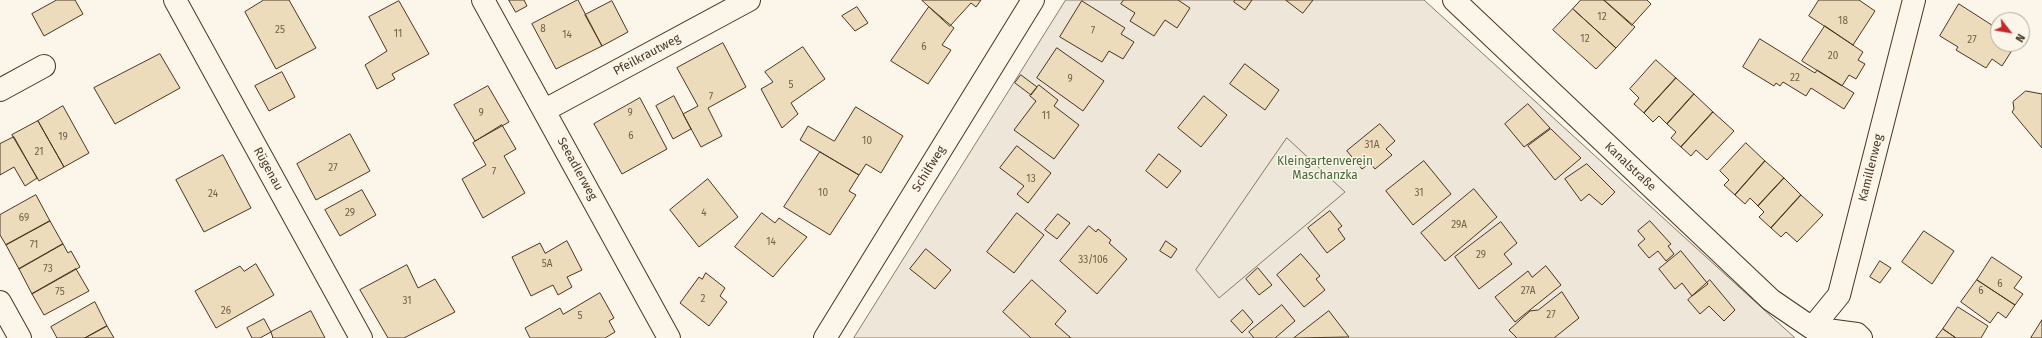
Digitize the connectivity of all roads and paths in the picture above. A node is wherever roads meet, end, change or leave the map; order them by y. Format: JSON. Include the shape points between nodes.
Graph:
{"nodes":[{"id":1,"x":175,"y":0,"type":"edge"},
{"id":2,"x":483,"y":0,"type":"edge"},
{"id":3,"x":749,"y":0,"type":"edge"},
{"id":4,"x":1033,"y":0,"type":"edge"},
{"id":5,"x":1454,"y":0,"type":"edge"},
{"id":6,"x":1914,"y":0,"type":"edge"},
{"id":7,"x":44,"y":66,"type":"dead end"},
{"id":8,"x":0,"y":90,"type":"edge"},
{"id":9,"x":545,"y":110,"type":"junction"},
{"id":10,"x":0,"y":302,"type":"edge"},
{"id":11,"x":1815,"y":333,"type":"edge"},
{"id":12,"x":20,"y":338,"type":"edge"},
{"id":13,"x":361,"y":338,"type":"edge"},
{"id":14,"x":669,"y":338,"type":"edge"},
{"id":15,"x":825,"y":338,"type":"edge"},
{"id":16,"x":1861,"y":338,"type":"edge"}],
"edges":[{"from":1,"to":13,"type":"street","name":"Rügenau"},
{"from":2,"to":9,"type":"street","name":"Seeadlerweg"},
{"from":3,"to":9,"type":"street","name":"Pfeilkrautweg"},
{"from":4,"to":15,"type":"street","name":"Schilfweg"},
{"from":5,"to":11,"type":"street","name":"Kanalstraße","via":[[1771,300]]},
{"from":6,"to":11,"type":"street","name":"Kamillenweg","via":[[1839,295]]},
{"from":7,"to":8,"type":"street"},
{"from":9,"to":14,"type":"street","name":"Seeadlerweg"},
{"from":10,"to":12,"type":"street"},
{"from":11,"to":16,"type":"street","name":"Kanalstraße","via":[[1857,334]]}]}
